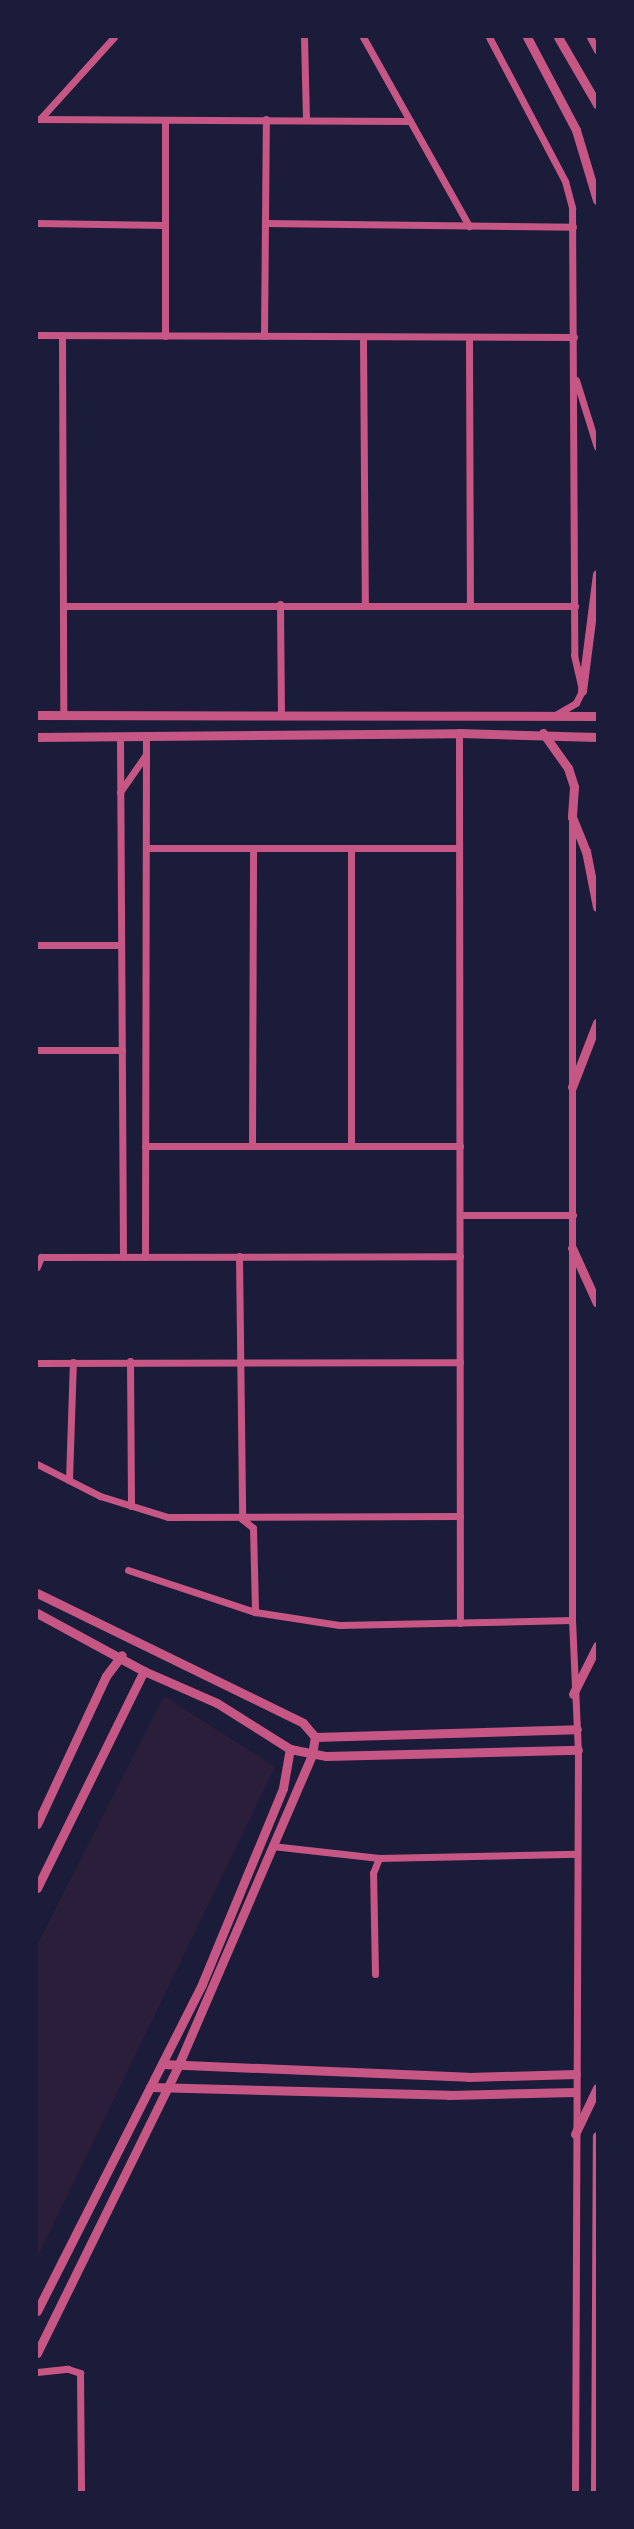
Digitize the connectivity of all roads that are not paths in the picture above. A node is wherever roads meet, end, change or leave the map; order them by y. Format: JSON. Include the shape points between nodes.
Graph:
{"nodes":[{"id":1,"x":114,"y":37,"type":"edge"},
{"id":2,"x":304,"y":37,"type":"edge"},
{"id":3,"x":363,"y":37,"type":"edge"},
{"id":4,"x":489,"y":37,"type":"edge"},
{"id":5,"x":527,"y":37,"type":"edge"},
{"id":6,"x":558,"y":37,"type":"edge"},
{"id":7,"x":590,"y":37,"type":"edge"},
{"id":8,"x":597,"y":50,"type":"edge"},
{"id":9,"x":597,"y":104,"type":"edge"},
{"id":10,"x":38,"y":119,"type":"edge"},
{"id":11,"x":266,"y":119,"type":"junction"},
{"id":12,"x":306,"y":119,"type":"junction"},
{"id":13,"x":410,"y":121,"type":"junction"},
{"id":14,"x":165,"y":122,"type":"junction"},
{"id":15,"x":597,"y":200,"type":"edge"},
{"id":16,"x":37,"y":223,"type":"edge"},
{"id":17,"x":265,"y":223,"type":"junction"},
{"id":18,"x":165,"y":225,"type":"junction"},
{"id":19,"x":469,"y":226,"type":"junction"},
{"id":20,"x":573,"y":227,"type":"junction"},
{"id":21,"x":37,"y":335,"type":"edge"},
{"id":22,"x":62,"y":335,"type":"junction"},
{"id":23,"x":165,"y":336,"type":"junction"},
{"id":24,"x":264,"y":336,"type":"junction"},
{"id":25,"x":363,"y":337,"type":"junction"},
{"id":26,"x":469,"y":337,"type":"junction"},
{"id":27,"x":574,"y":337,"type":"junction"},
{"id":28,"x":574,"y":372,"type":"junction"},
{"id":29,"x":597,"y":447,"type":"edge"},
{"id":30,"x":597,"y":574,"type":"edge"},
{"id":31,"x":365,"y":603,"type":"junction"},
{"id":32,"x":279,"y":604,"type":"junction"},
{"id":33,"x":470,"y":604,"type":"junction"},
{"id":34,"x":63,"y":606,"type":"junction"},
{"id":35,"x":575,"y":606,"type":"junction"},
{"id":36,"x":582,"y":691,"type":"junction"},
{"id":37,"x":281,"y":714,"type":"junction"},
{"id":38,"x":557,"y":714,"type":"junction"},
{"id":39,"x":37,"y":715,"type":"edge"},
{"id":40,"x":63,"y":715,"type":"junction"},
{"id":41,"x":597,"y":716,"type":"edge"},
{"id":42,"x":459,"y":733,"type":"junction"},
{"id":43,"x":543,"y":733,"type":"junction"},
{"id":44,"x":146,"y":736,"type":"junction"},
{"id":45,"x":37,"y":737,"type":"edge"},
{"id":46,"x":120,"y":737,"type":"junction"},
{"id":47,"x":597,"y":737,"type":"edge"},
{"id":48,"x":146,"y":756,"type":"junction"},
{"id":49,"x":120,"y":793,"type":"junction"},
{"id":50,"x":572,"y":817,"type":"junction"},
{"id":51,"x":146,"y":848,"type":"junction"},
{"id":52,"x":253,"y":848,"type":"junction"},
{"id":53,"x":351,"y":848,"type":"junction"},
{"id":54,"x":459,"y":848,"type":"junction"},
{"id":55,"x":597,"y":907,"type":"edge"},
{"id":56,"x":37,"y":945,"type":"edge"},
{"id":57,"x":121,"y":945,"type":"junction"},
{"id":58,"x":597,"y":1023,"type":"edge"},
{"id":59,"x":37,"y":1050,"type":"edge"},
{"id":60,"x":122,"y":1050,"type":"junction"},
{"id":61,"x":572,"y":1087,"type":"junction"},
{"id":62,"x":145,"y":1146,"type":"junction"},
{"id":63,"x":252,"y":1146,"type":"junction"},
{"id":64,"x":351,"y":1146,"type":"junction"},
{"id":65,"x":460,"y":1146,"type":"junction"},
{"id":66,"x":460,"y":1215,"type":"junction"},
{"id":67,"x":573,"y":1215,"type":"junction"},
{"id":68,"x":572,"y":1248,"type":"junction"},
{"id":69,"x":239,"y":1256,"type":"junction"},
{"id":70,"x":460,"y":1256,"type":"junction"},
{"id":71,"x":39,"y":1257,"type":"edge"},
{"id":72,"x":123,"y":1257,"type":"junction"},
{"id":73,"x":145,"y":1257,"type":"junction"},
{"id":74,"x":37,"y":1267,"type":"edge"},
{"id":75,"x":597,"y":1303,"type":"edge"},
{"id":76,"x":240,"y":1359,"type":"junction"},
{"id":77,"x":73,"y":1362,"type":"junction"},
{"id":78,"x":130,"y":1362,"type":"junction"},
{"id":79,"x":460,"y":1362,"type":"junction"},
{"id":80,"x":37,"y":1363,"type":"edge"},
{"id":81,"x":37,"y":1464,"type":"edge"},
{"id":82,"x":69,"y":1480,"type":"junction"},
{"id":83,"x":131,"y":1506,"type":"junction"},
{"id":84,"x":460,"y":1516,"type":"junction"},
{"id":85,"x":242,"y":1519,"type":"junction"},
{"id":86,"x":128,"y":1570,"type":"dead end"},
{"id":87,"x":37,"y":1593,"type":"edge"},
{"id":88,"x":255,"y":1612,"type":"junction"},
{"id":89,"x":37,"y":1613,"type":"edge"},
{"id":90,"x":572,"y":1620,"type":"junction"},
{"id":91,"x":460,"y":1623,"type":"junction"},
{"id":92,"x":597,"y":1646,"type":"edge"},
{"id":93,"x":122,"y":1655,"type":"junction"},
{"id":94,"x":144,"y":1671,"type":"junction"},
{"id":95,"x":573,"y":1694,"type":"junction"},
{"id":96,"x":577,"y":1729,"type":"junction"},
{"id":97,"x":315,"y":1737,"type":"junction"},
{"id":98,"x":290,"y":1749,"type":"junction"},
{"id":99,"x":578,"y":1750,"type":"junction"},
{"id":100,"x":312,"y":1755,"type":"junction"},
{"id":101,"x":37,"y":1824,"type":"edge"},
{"id":102,"x":272,"y":1846,"type":"junction"},
{"id":103,"x":577,"y":1854,"type":"junction"},
{"id":104,"x":379,"y":1858,"type":"junction"},
{"id":105,"x":37,"y":1888,"type":"edge"},
{"id":106,"x":375,"y":1973,"type":"dead end"},
{"id":107,"x":162,"y":2064,"type":"junction"},
{"id":108,"x":178,"y":2066,"type":"junction"},
{"id":109,"x":576,"y":2074,"type":"junction"},
{"id":110,"x":150,"y":2087,"type":"junction"},
{"id":111,"x":167,"y":2088,"type":"junction"},
{"id":112,"x":597,"y":2088,"type":"edge"},
{"id":113,"x":575,"y":2092,"type":"junction"},
{"id":114,"x":575,"y":2134,"type":"junction"},
{"id":115,"x":597,"y":2136,"type":"edge"},
{"id":116,"x":37,"y":2311,"type":"edge"},
{"id":117,"x":37,"y":2353,"type":"edge"},
{"id":118,"x":37,"y":2372,"type":"edge"},
{"id":119,"x":81,"y":2492,"type":"edge"},
{"id":120,"x":575,"y":2492,"type":"edge"},
{"id":121,"x":595,"y":2492,"type":"edge"}],
"edges":[{"from":1,"to":10,"type":"street"},
{"from":2,"to":12,"type":"street"},
{"from":3,"to":13,"type":"street"},
{"from":4,"to":20,"type":"street","via":[[565,181]]},
{"from":5,"to":15,"type":"street","via":[[576,130]]},
{"from":6,"to":9,"type":"street"},
{"from":7,"to":8,"type":"street"},
{"from":10,"to":14,"type":"street"},
{"from":11,"to":12,"type":"street"},
{"from":11,"to":14,"type":"street"},
{"from":11,"to":17,"type":"street"},
{"from":12,"to":13,"type":"street"},
{"from":13,"to":19,"type":"street"},
{"from":14,"to":18,"type":"street"},
{"from":16,"to":18,"type":"street"},
{"from":17,"to":19,"type":"street"},
{"from":17,"to":24,"type":"street"},
{"from":18,"to":23,"type":"street"},
{"from":19,"to":20,"type":"street"},
{"from":20,"to":27,"type":"street"},
{"from":21,"to":22,"type":"street"},
{"from":22,"to":23,"type":"street"},
{"from":22,"to":34,"type":"street"},
{"from":23,"to":24,"type":"street"},
{"from":24,"to":25,"type":"street"},
{"from":25,"to":26,"type":"street"},
{"from":25,"to":31,"type":"street"},
{"from":26,"to":27,"type":"street"},
{"from":26,"to":33,"type":"street"},
{"from":27,"to":28,"type":"street"},
{"from":28,"to":29,"type":"street"},
{"from":28,"to":35,"type":"street"},
{"from":30,"to":36,"type":"street"},
{"from":31,"to":32,"type":"street"},
{"from":31,"to":33,"type":"street"},
{"from":32,"to":34,"type":"street"},
{"from":32,"to":37,"type":"street"},
{"from":33,"to":35,"type":"street"},
{"from":34,"to":40,"type":"street"},
{"from":35,"to":36,"type":"street","via":[[574,655]]},
{"from":36,"to":38,"type":"street","via":[[576,703]]},
{"from":37,"to":38,"type":"street"},
{"from":37,"to":40,"type":"street"},
{"from":38,"to":41,"type":"street"},
{"from":39,"to":40,"type":"street"},
{"from":42,"to":43,"type":"street"},
{"from":42,"to":44,"type":"street"},
{"from":42,"to":54,"type":"street"},
{"from":43,"to":47,"type":"street"},
{"from":43,"to":50,"type":"street","via":[[568,768],[574,787]]},
{"from":44,"to":46,"type":"street"},
{"from":44,"to":48,"type":"street"},
{"from":45,"to":46,"type":"street"},
{"from":46,"to":49,"type":"street"},
{"from":48,"to":49,"type":"street"},
{"from":48,"to":51,"type":"street"},
{"from":49,"to":57,"type":"street"},
{"from":50,"to":55,"type":"street","via":[[586,851]]},
{"from":50,"to":61,"type":"street"},
{"from":51,"to":52,"type":"street"},
{"from":51,"to":62,"type":"street"},
{"from":52,"to":53,"type":"street"},
{"from":52,"to":63,"type":"street"},
{"from":53,"to":54,"type":"street"},
{"from":53,"to":64,"type":"street"},
{"from":54,"to":65,"type":"street"},
{"from":56,"to":57,"type":"street"},
{"from":57,"to":60,"type":"street"},
{"from":58,"to":61,"type":"street"},
{"from":59,"to":60,"type":"street"},
{"from":60,"to":72,"type":"street"},
{"from":61,"to":67,"type":"street"},
{"from":62,"to":63,"type":"street"},
{"from":62,"to":73,"type":"street"},
{"from":63,"to":64,"type":"street"},
{"from":64,"to":65,"type":"street"},
{"from":65,"to":66,"type":"street"},
{"from":66,"to":67,"type":"street"},
{"from":66,"to":70,"type":"street"},
{"from":67,"to":68,"type":"street"},
{"from":68,"to":75,"type":"street"},
{"from":68,"to":90,"type":"street"},
{"from":69,"to":70,"type":"street"},
{"from":69,"to":73,"type":"street"},
{"from":69,"to":76,"type":"street"},
{"from":70,"to":79,"type":"street"},
{"from":71,"to":72,"type":"street"},
{"from":71,"to":74,"type":"street"},
{"from":72,"to":73,"type":"street"},
{"from":76,"to":78,"type":"street"},
{"from":76,"to":79,"type":"street"},
{"from":76,"to":85,"type":"street"},
{"from":77,"to":78,"type":"street"},
{"from":77,"to":80,"type":"street"},
{"from":77,"to":82,"type":"street"},
{"from":78,"to":83,"type":"street"},
{"from":79,"to":84,"type":"street"},
{"from":81,"to":82,"type":"street"},
{"from":82,"to":83,"type":"street"},
{"from":83,"to":85,"type":"street","via":[[169,1517]]},
{"from":84,"to":85,"type":"street"},
{"from":84,"to":91,"type":"street"},
{"from":85,"to":88,"type":"street","via":[[253,1528]]},
{"from":86,"to":88,"type":"street"},
{"from":87,"to":97,"type":"street","via":[[303,1723]]},
{"from":88,"to":91,"type":"street","via":[[339,1625]]},
{"from":89,"to":93,"type":"street"},
{"from":90,"to":91,"type":"street"},
{"from":90,"to":95,"type":"street"},
{"from":92,"to":95,"type":"street"},
{"from":93,"to":94,"type":"street"},
{"from":93,"to":101,"type":"street","via":[[106,1676]]},
{"from":94,"to":98,"type":"street","via":[[217,1703]]},
{"from":94,"to":105,"type":"street"},
{"from":95,"to":96,"type":"street"},
{"from":96,"to":97,"type":"street"},
{"from":96,"to":99,"type":"street"},
{"from":97,"to":100,"type":"street"},
{"from":98,"to":100,"type":"street"},
{"from":98,"to":107,"type":"street","via":[[283,1788],[202,1984]]},
{"from":99,"to":100,"type":"street"},
{"from":99,"to":103,"type":"street"},
{"from":100,"to":102,"type":"street"},
{"from":102,"to":104,"type":"street"},
{"from":102,"to":108,"type":"street"},
{"from":103,"to":104,"type":"street"},
{"from":103,"to":109,"type":"street"},
{"from":104,"to":106,"type":"street","via":[[373,1873]]},
{"from":107,"to":108,"type":"street"},
{"from":107,"to":110,"type":"street"},
{"from":108,"to":109,"type":"street","via":[[468,2077]]},
{"from":108,"to":111,"type":"street"},
{"from":109,"to":113,"type":"street"},
{"from":110,"to":111,"type":"street"},
{"from":110,"to":116,"type":"street"},
{"from":111,"to":113,"type":"street","via":[[449,2095]]},
{"from":111,"to":117,"type":"street"},
{"from":112,"to":114,"type":"street"},
{"from":113,"to":114,"type":"street"},
{"from":114,"to":120,"type":"street"},
{"from":115,"to":121,"type":"street"},
{"from":118,"to":119,"type":"street","via":[[68,2369],[80,2373]]}]}
